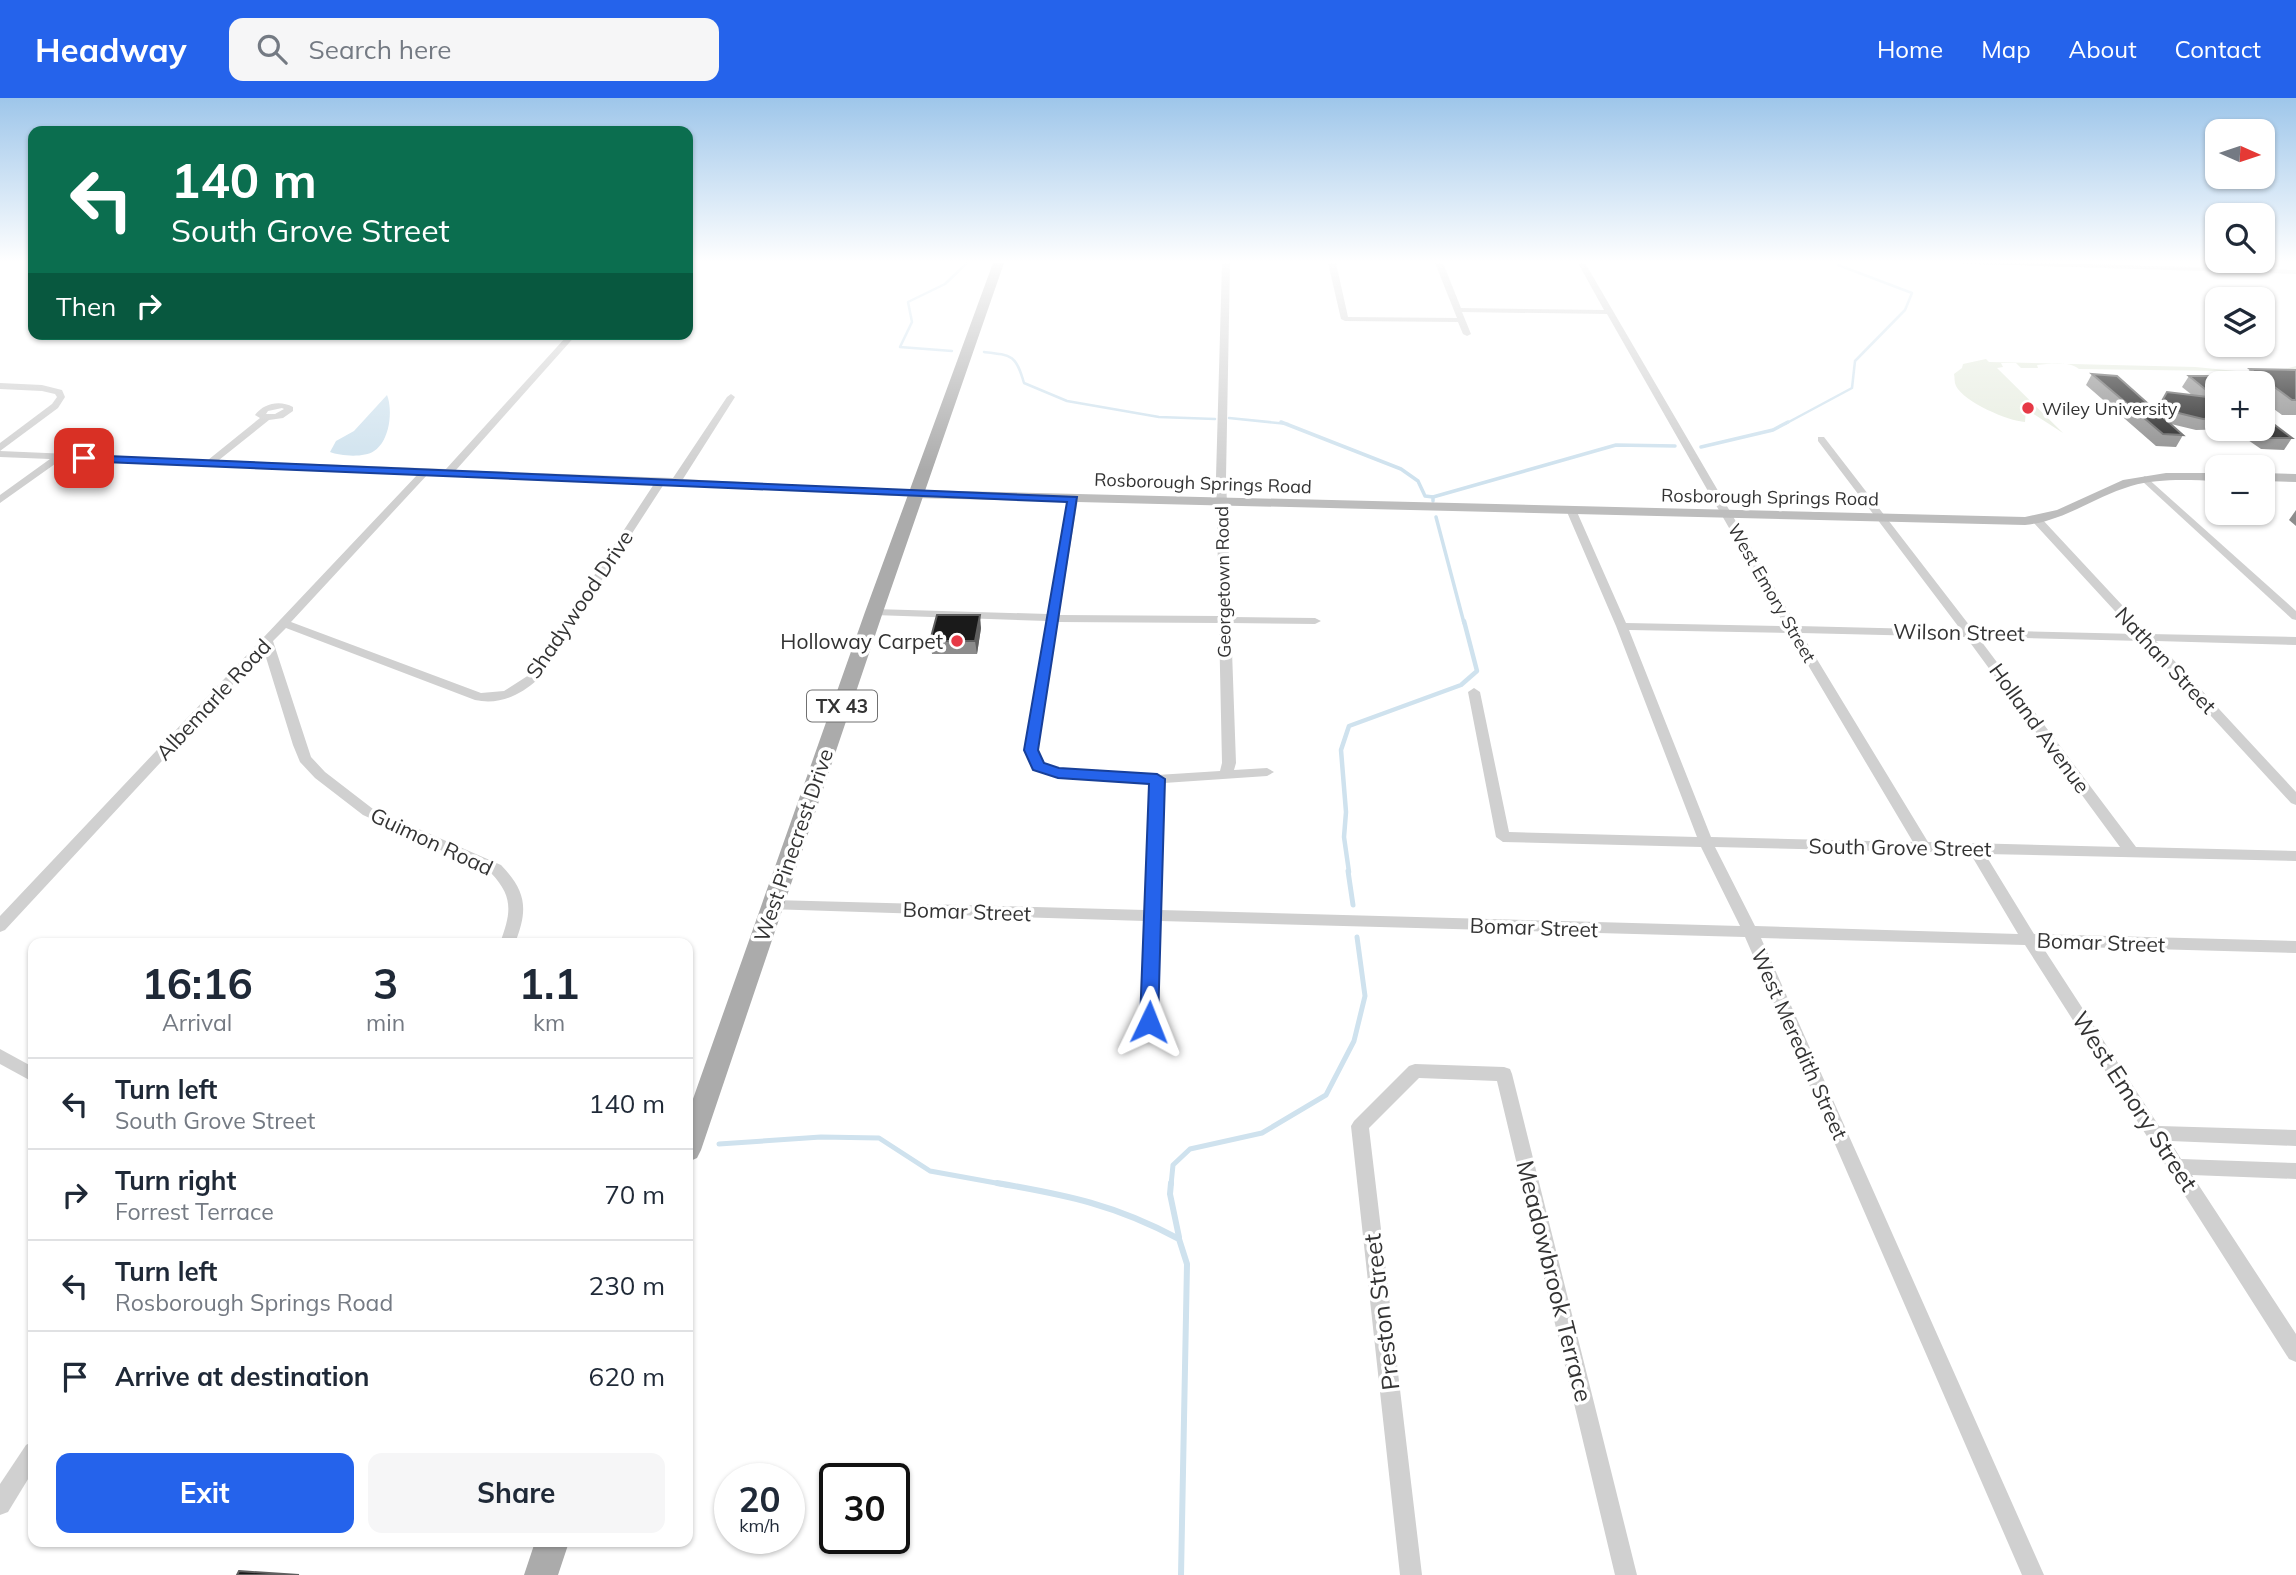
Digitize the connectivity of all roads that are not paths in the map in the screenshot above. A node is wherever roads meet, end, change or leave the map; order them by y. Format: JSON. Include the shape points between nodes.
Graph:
{"nodes":[{"id":1,"x":974,"y":332,"type":"edge"},
{"id":2,"x":1225,"y":332,"type":"edge"},
{"id":3,"x":1621,"y":332,"type":"edge"},
{"id":4,"x":569,"y":340,"type":"edge"},
{"id":5,"x":0,"y":386,"type":"edge"},
{"id":6,"x":732,"y":397,"type":"dead end"},
{"id":7,"x":267,"y":417,"type":"dead end"},
{"id":8,"x":1821,"y":439,"type":"dead end"},
{"id":9,"x":0,"y":448,"type":"edge"},
{"id":10,"x":0,"y":454,"type":"edge"},
{"id":11,"x":59,"y":457,"type":"junction"},
{"id":12,"x":208,"y":464,"type":"junction"},
{"id":13,"x":425,"y":472,"type":"junction"},
{"id":14,"x":449,"y":473,"type":"junction"},
{"id":15,"x":2205,"y":477,"type":"edge"},
{"id":16,"x":2275,"y":477,"type":"edge"},
{"id":17,"x":2296,"y":478,"type":"edge"},
{"id":18,"x":2145,"y":479,"type":"junction"},
{"id":19,"x":660,"y":482,"type":"junction"},
{"id":20,"x":676,"y":482,"type":"junction"},
{"id":21,"x":916,"y":494,"type":"junction"},
{"id":22,"x":1073,"y":499,"type":"junction"},
{"id":23,"x":0,"y":500,"type":"edge"},
{"id":24,"x":1221,"y":503,"type":"junction"},
{"id":25,"x":1572,"y":512,"type":"junction"},
{"id":26,"x":1727,"y":516,"type":"junction"},
{"id":27,"x":1882,"y":519,"type":"junction"},
{"id":28,"x":2037,"y":520,"type":"junction"},
{"id":29,"x":874,"y":612,"type":"junction"},
{"id":30,"x":2296,"y":617,"type":"edge"},
{"id":31,"x":1052,"y":618,"type":"junction"},
{"id":32,"x":1223,"y":619,"type":"junction"},
{"id":33,"x":1315,"y":621,"type":"dead end"},
{"id":34,"x":284,"y":623,"type":"junction"},
{"id":35,"x":1622,"y":626,"type":"junction"},
{"id":36,"x":1792,"y":628,"type":"junction"},
{"id":37,"x":1969,"y":633,"type":"junction"},
{"id":38,"x":2144,"y":636,"type":"junction"},
{"id":39,"x":267,"y":640,"type":"junction"},
{"id":40,"x":2296,"y":641,"type":"edge"},
{"id":41,"x":1474,"y":692,"type":"dead end"},
{"id":42,"x":1267,"y":772,"type":"dead end"},
{"id":43,"x":1226,"y":773,"type":"junction"},
{"id":44,"x":1157,"y":779,"type":"junction"},
{"id":45,"x":2296,"y":800,"type":"edge"},
{"id":46,"x":1706,"y":843,"type":"junction"},
{"id":47,"x":1923,"y":848,"type":"junction"},
{"id":48,"x":1975,"y":849,"type":"junction"},
{"id":49,"x":2131,"y":851,"type":"junction"},
{"id":50,"x":2296,"y":856,"type":"edge"},
{"id":51,"x":773,"y":905,"type":"junction"},
{"id":52,"x":1153,"y":916,"type":"junction"},
{"id":53,"x":0,"y":926,"type":"edge"},
{"id":54,"x":1751,"y":933,"type":"junction"},
{"id":55,"x":509,"y":938,"type":"edge"},
{"id":56,"x":2030,"y":940,"type":"junction"},
{"id":57,"x":2296,"y":947,"type":"edge"},
{"id":58,"x":1149,"y":1022,"type":"dead end"},
{"id":59,"x":0,"y":1056,"type":"edge"},
{"id":60,"x":1415,"y":1071,"type":"joint"},
{"id":61,"x":28,"y":1072,"type":"edge"},
{"id":62,"x":2156,"y":1133,"type":"junction"},
{"id":63,"x":693,"y":1136,"type":"edge"},
{"id":64,"x":2296,"y":1138,"type":"edge"},
{"id":65,"x":2179,"y":1167,"type":"junction"},
{"id":66,"x":2296,"y":1171,"type":"edge"},
{"id":67,"x":2296,"y":1352,"type":"edge"},
{"id":68,"x":28,"y":1460,"type":"edge"},
{"id":69,"x":0,"y":1504,"type":"edge"},
{"id":70,"x":550,"y":1547,"type":"edge"},
{"id":71,"x":541,"y":1575,"type":"edge"},
{"id":72,"x":1411,"y":1575,"type":"edge"},
{"id":73,"x":1626,"y":1575,"type":"edge"},
{"id":74,"x":2033,"y":1575,"type":"edge"}],
"edges":[{"from":1,"to":21,"type":"main road","name":"West Pinecrest Drive","number":"TX 43"},
{"from":2,"to":24,"type":"street","name":"Georgetown Road"},
{"from":3,"to":26,"type":"street","name":"West Emory Street"},
{"from":4,"to":14,"type":"street"},
{"from":5,"to":9,"type":"street","via":[[50,388],[61,397]]},
{"from":6,"to":20,"type":"street"},
{"from":7,"to":12,"type":"street"},
{"from":8,"to":27,"type":"street","name":"Holland Avenue"},
{"from":10,"to":11,"type":"street","name":"Rosborough Springs Road"},
{"from":11,"to":12,"type":"street","name":"Rosborough Springs Road"},
{"from":11,"to":23,"type":"street"},
{"from":12,"to":13,"type":"street","name":"Rosborough Springs Road"},
{"from":13,"to":14,"type":"street","name":"Rosborough Springs Road"},
{"from":13,"to":34,"type":"street","name":"Albemarle Road"},
{"from":14,"to":19,"type":"street","name":"Rosborough Springs Road"},
{"from":15,"to":18,"type":"street","name":"Rosborough Springs Road"},
{"from":16,"to":17,"type":"street"},
{"from":18,"to":28,"type":"street","name":"Rosborough Springs Road","via":[[2117,486],[2060,516]]},
{"from":18,"to":30,"type":"street"},
{"from":19,"to":20,"type":"street","name":"Rosborough Springs Road"},
{"from":19,"to":34,"type":"street","name":"Shadywood Drive","via":[[533,677],[507,696],[480,697]]},
{"from":20,"to":21,"type":"street","name":"Rosborough Springs Road"},
{"from":21,"to":22,"type":"street","name":"Rosborough Springs Road"},
{"from":21,"to":29,"type":"main road","name":"West Pinecrest Drive","number":"TX 43"},
{"from":22,"to":24,"type":"street","name":"Rosborough Springs Road"},
{"from":22,"to":31,"type":"street"},
{"from":24,"to":25,"type":"street","name":"Rosborough Springs Road"},
{"from":24,"to":32,"type":"street","name":"Georgetown Road"},
{"from":25,"to":26,"type":"street","name":"Rosborough Springs Road"},
{"from":25,"to":35,"type":"street","name":"West Meredith Street"},
{"from":26,"to":27,"type":"street","name":"Rosborough Springs Road"},
{"from":26,"to":36,"type":"street","name":"West Emory Street"},
{"from":27,"to":28,"type":"street","name":"Rosborough Springs Road"},
{"from":27,"to":37,"type":"street","name":"Holland Avenue"},
{"from":28,"to":38,"type":"street","name":"Nathan Street"},
{"from":29,"to":31,"type":"street"},
{"from":29,"to":51,"type":"main road","name":"West Pinecrest Drive","number":"TX 43"},
{"from":31,"to":32,"type":"street"},
{"from":31,"to":44,"type":"street","via":[[1031,750],[1038,766],[1058,773]]},
{"from":32,"to":33,"type":"street"},
{"from":32,"to":43,"type":"street","name":"Georgetown Road"},
{"from":34,"to":39,"type":"street","name":"Albemarle Road"},
{"from":35,"to":36,"type":"street","name":"Wilson Street"},
{"from":35,"to":46,"type":"street","name":"West Meredith Street"},
{"from":36,"to":37,"type":"street","name":"Wilson Street"},
{"from":36,"to":47,"type":"street","name":"West Emory Street"},
{"from":37,"to":38,"type":"street","name":"Wilson Street"},
{"from":37,"to":49,"type":"street","name":"Holland Avenue"},
{"from":38,"to":40,"type":"street","name":"Wilson Street"},
{"from":38,"to":45,"type":"street","name":"Nathan Street"},
{"from":39,"to":53,"type":"street","name":"Albemarle Road"},
{"from":39,"to":55,"type":"street","name":"Guimon Road","via":[[306,759],[368,812],[496,869],[512,885],[517,904]]},
{"from":41,"to":46,"type":"street","name":"South Grove Street","via":[[1503,837]]},
{"from":42,"to":43,"type":"street"},
{"from":43,"to":44,"type":"street"},
{"from":44,"to":52,"type":"street"},
{"from":46,"to":47,"type":"street","name":"South Grove Street"},
{"from":46,"to":54,"type":"street","name":"West Meredith Street"},
{"from":47,"to":48,"type":"street","name":"South Grove Street"},
{"from":48,"to":49,"type":"street","name":"South Grove Street"},
{"from":48,"to":56,"type":"street","name":"West Emory Street"},
{"from":49,"to":50,"type":"street","name":"South Grove Street"},
{"from":51,"to":52,"type":"street","name":"Bomar Street"},
{"from":51,"to":63,"type":"main road","name":"West Pinecrest Drive","number":"TX 43"},
{"from":52,"to":54,"type":"street","name":"Bomar Street"},
{"from":52,"to":58,"type":"street"},
{"from":54,"to":56,"type":"street","name":"Bomar Street"},
{"from":54,"to":74,"type":"street","name":"West Meredith Street"},
{"from":56,"to":57,"type":"street","name":"Bomar Street"},
{"from":56,"to":62,"type":"street","name":"West Emory Street"},
{"from":59,"to":61,"type":"street"},
{"from":60,"to":72,"type":"street","name":"Preston Street","via":[[1360,1126]]},
{"from":60,"to":73,"type":"street","name":"Meadowbrook Terrace","via":[[1504,1074]]},
{"from":62,"to":64,"type":"street"},
{"from":62,"to":65,"type":"street","name":"West Emory Street"},
{"from":65,"to":66,"type":"street"},
{"from":65,"to":67,"type":"street","name":"West Emory Street"},
{"from":68,"to":69,"type":"street"},
{"from":70,"to":71,"type":"main road"}]}
